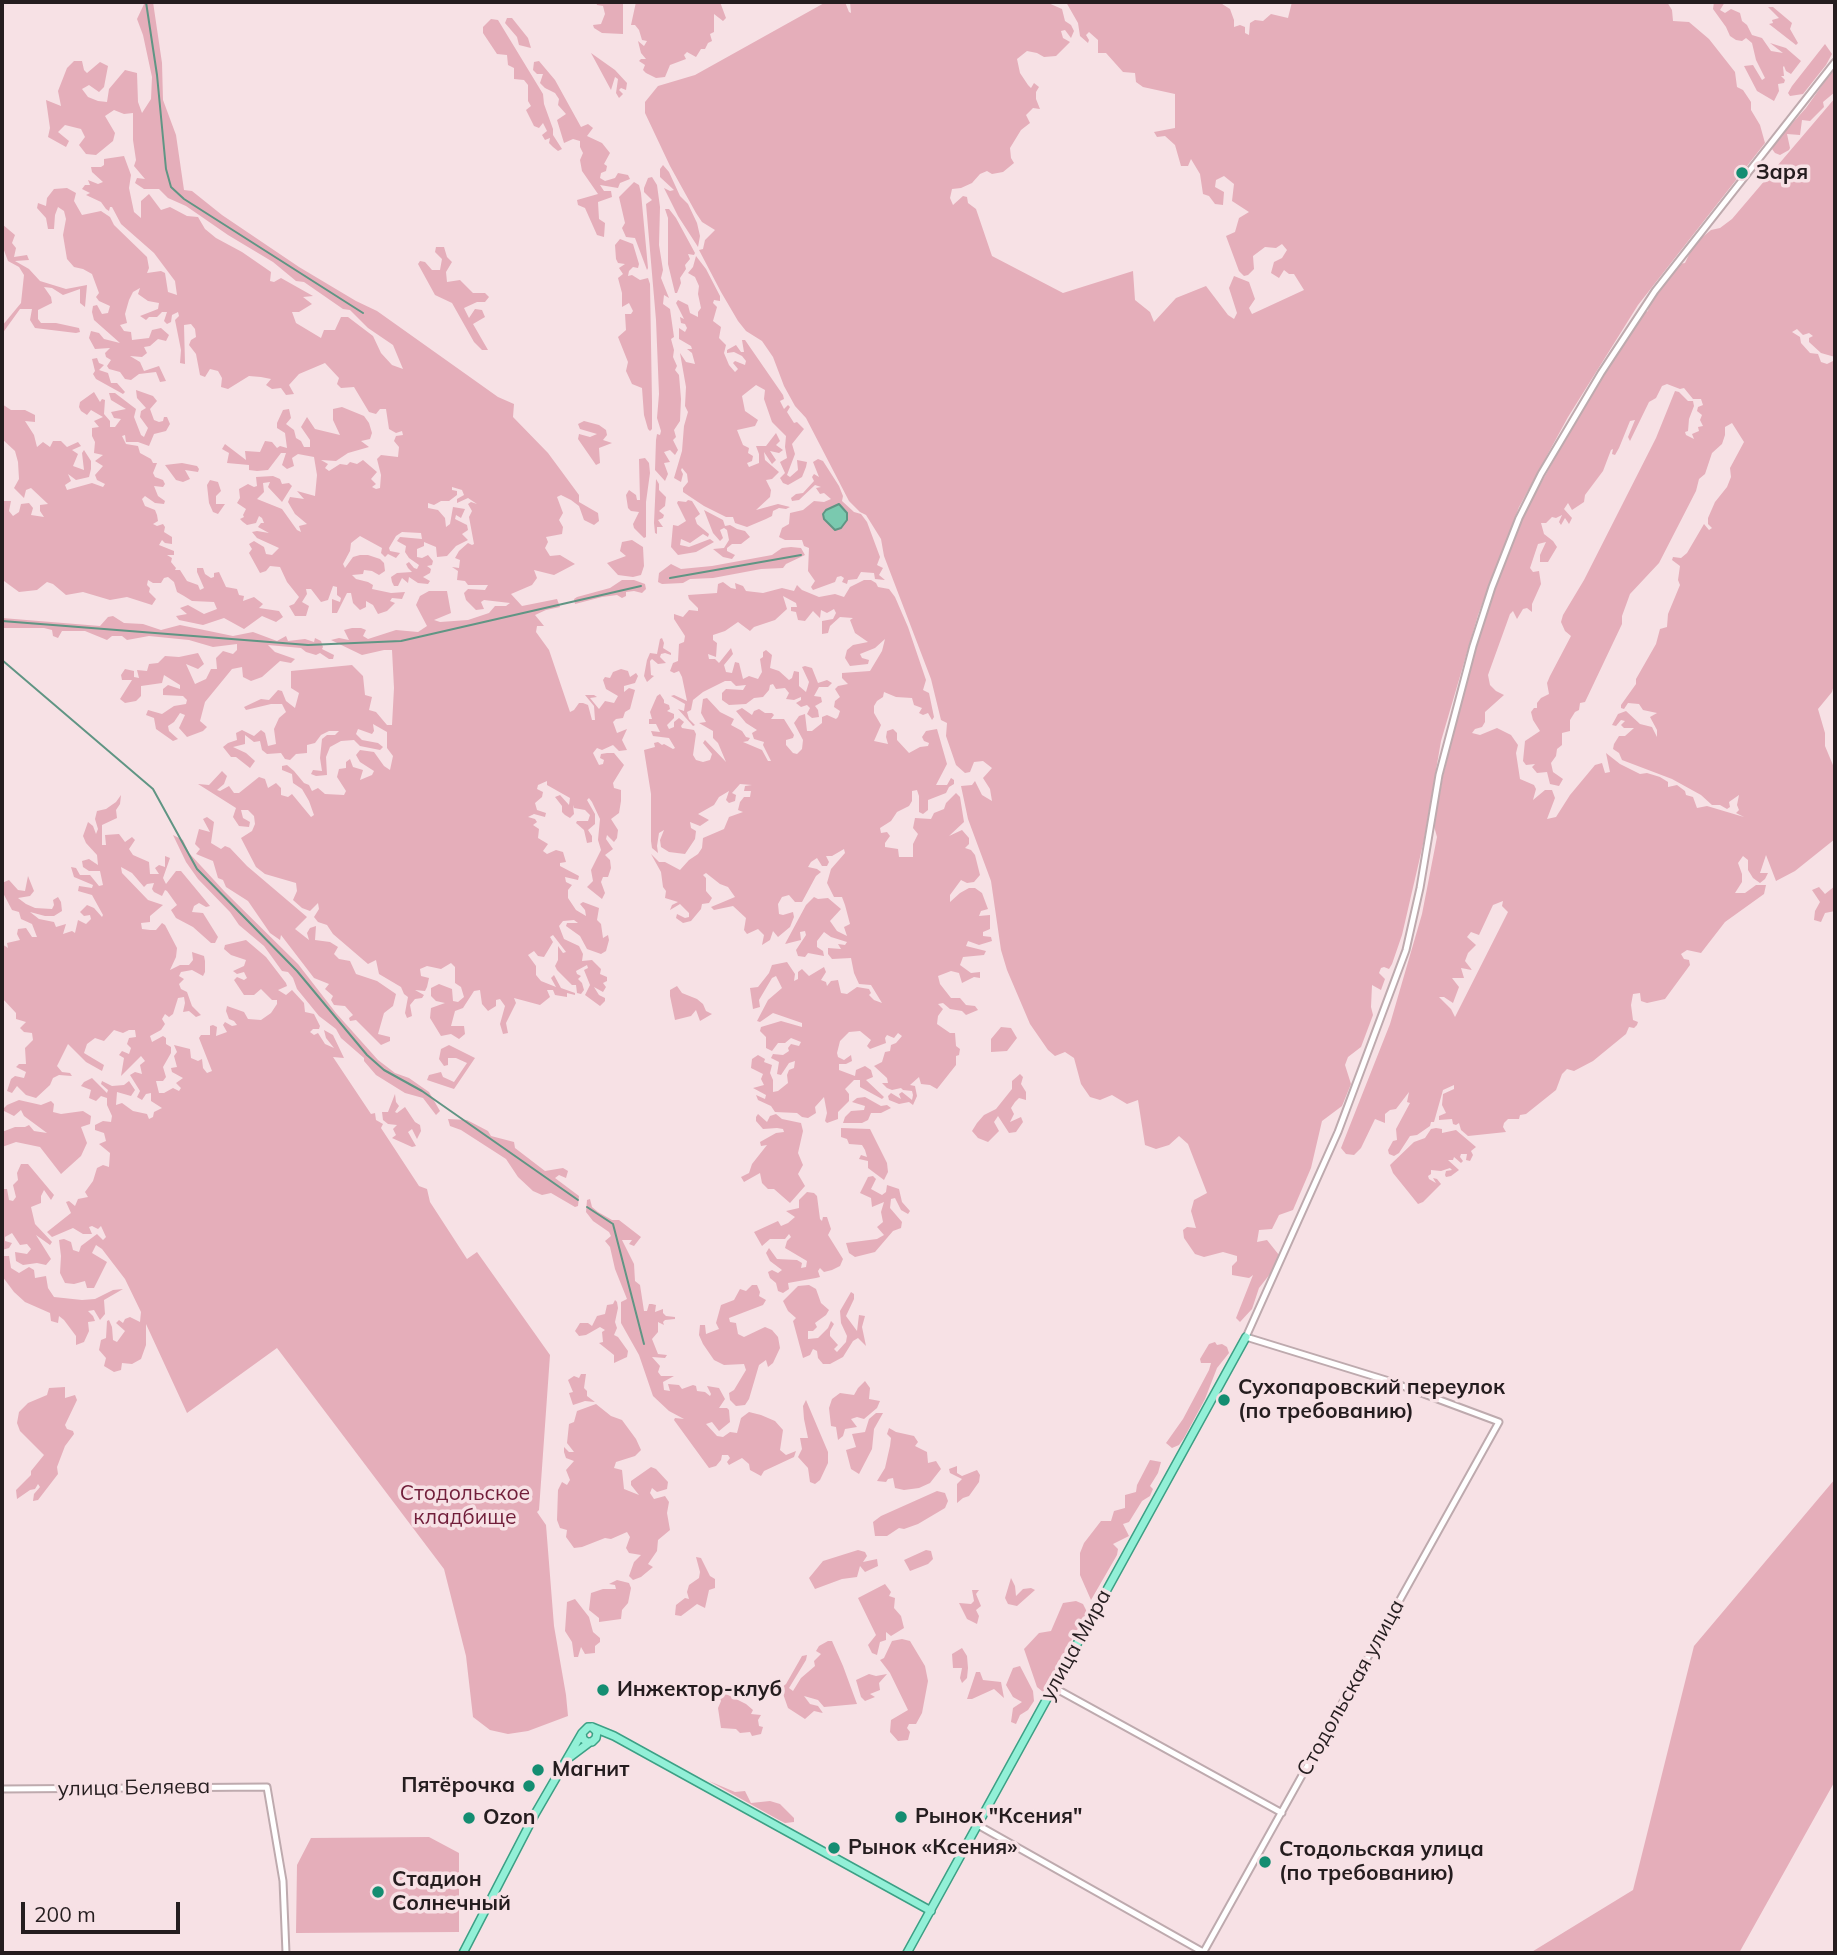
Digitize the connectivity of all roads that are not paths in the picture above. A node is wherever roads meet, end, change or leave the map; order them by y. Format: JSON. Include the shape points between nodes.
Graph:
{"nodes":[{"id":1,"x":1835,"y":62,"type":"edge"},
{"id":2,"x":1246,"y":1337,"type":"junction"},
{"id":3,"x":1053,"y":1687,"type":"junction"},
{"id":4,"x":591,"y":1727,"type":"junction"},
{"id":5,"x":582,"y":1733,"type":"junction"},
{"id":6,"x":614,"y":1736,"type":"junction"},
{"id":7,"x":593,"y":1741,"type":"junction"},
{"id":8,"x":567,"y":1759,"type":"junction"},
{"id":9,"x":2,"y":1790,"type":"edge"},
{"id":10,"x":1282,"y":1813,"type":"junction"},
{"id":11,"x":976,"y":1824,"type":"junction"},
{"id":12,"x":931,"y":1911,"type":"junction"},
{"id":13,"x":1203,"y":1952,"type":"edge"},
{"id":14,"x":286,"y":1953,"type":"edge"},
{"id":15,"x":463,"y":1953,"type":"edge"},
{"id":16,"x":907,"y":1953,"type":"edge"}],
"edges":[{"from":1,"to":2,"type":"street","via":[[1655,291],[1578,410],[1519,518],[1492,587],[1447,744],[1414,919],[1397,975],[1338,1132]]},
{"from":2,"to":3,"type":"main road","name":"улица Мира"},
{"from":2,"to":10,"type":"street","name":"Стодольская улица","via":[[1390,1381],[1499,1422]]},
{"from":3,"to":10,"type":"street"},
{"from":3,"to":11,"type":"main road","name":"улица Мира"},
{"from":4,"to":5,"type":"main road"},
{"from":4,"to":6,"type":"main road"},
{"from":4,"to":7,"type":"main road","via":[[597,1732]]},
{"from":5,"to":7,"type":"main road","via":[[583,1739]]},
{"from":5,"to":8,"type":"main road"},
{"from":6,"to":7,"type":"main road"},
{"from":6,"to":12,"type":"main road"},
{"from":7,"to":8,"type":"main road"},
{"from":8,"to":15,"type":"main road"},
{"from":9,"to":14,"type":"street","name":"улица Беляева","via":[[267,1787],[283,1881]]},
{"from":10,"to":13,"type":"street","name":"Стодольская улица"},
{"from":11,"to":12,"type":"main road","name":"улица Мира"},
{"from":11,"to":13,"type":"street"},
{"from":12,"to":16,"type":"main road","name":"улица Мира"}]}
